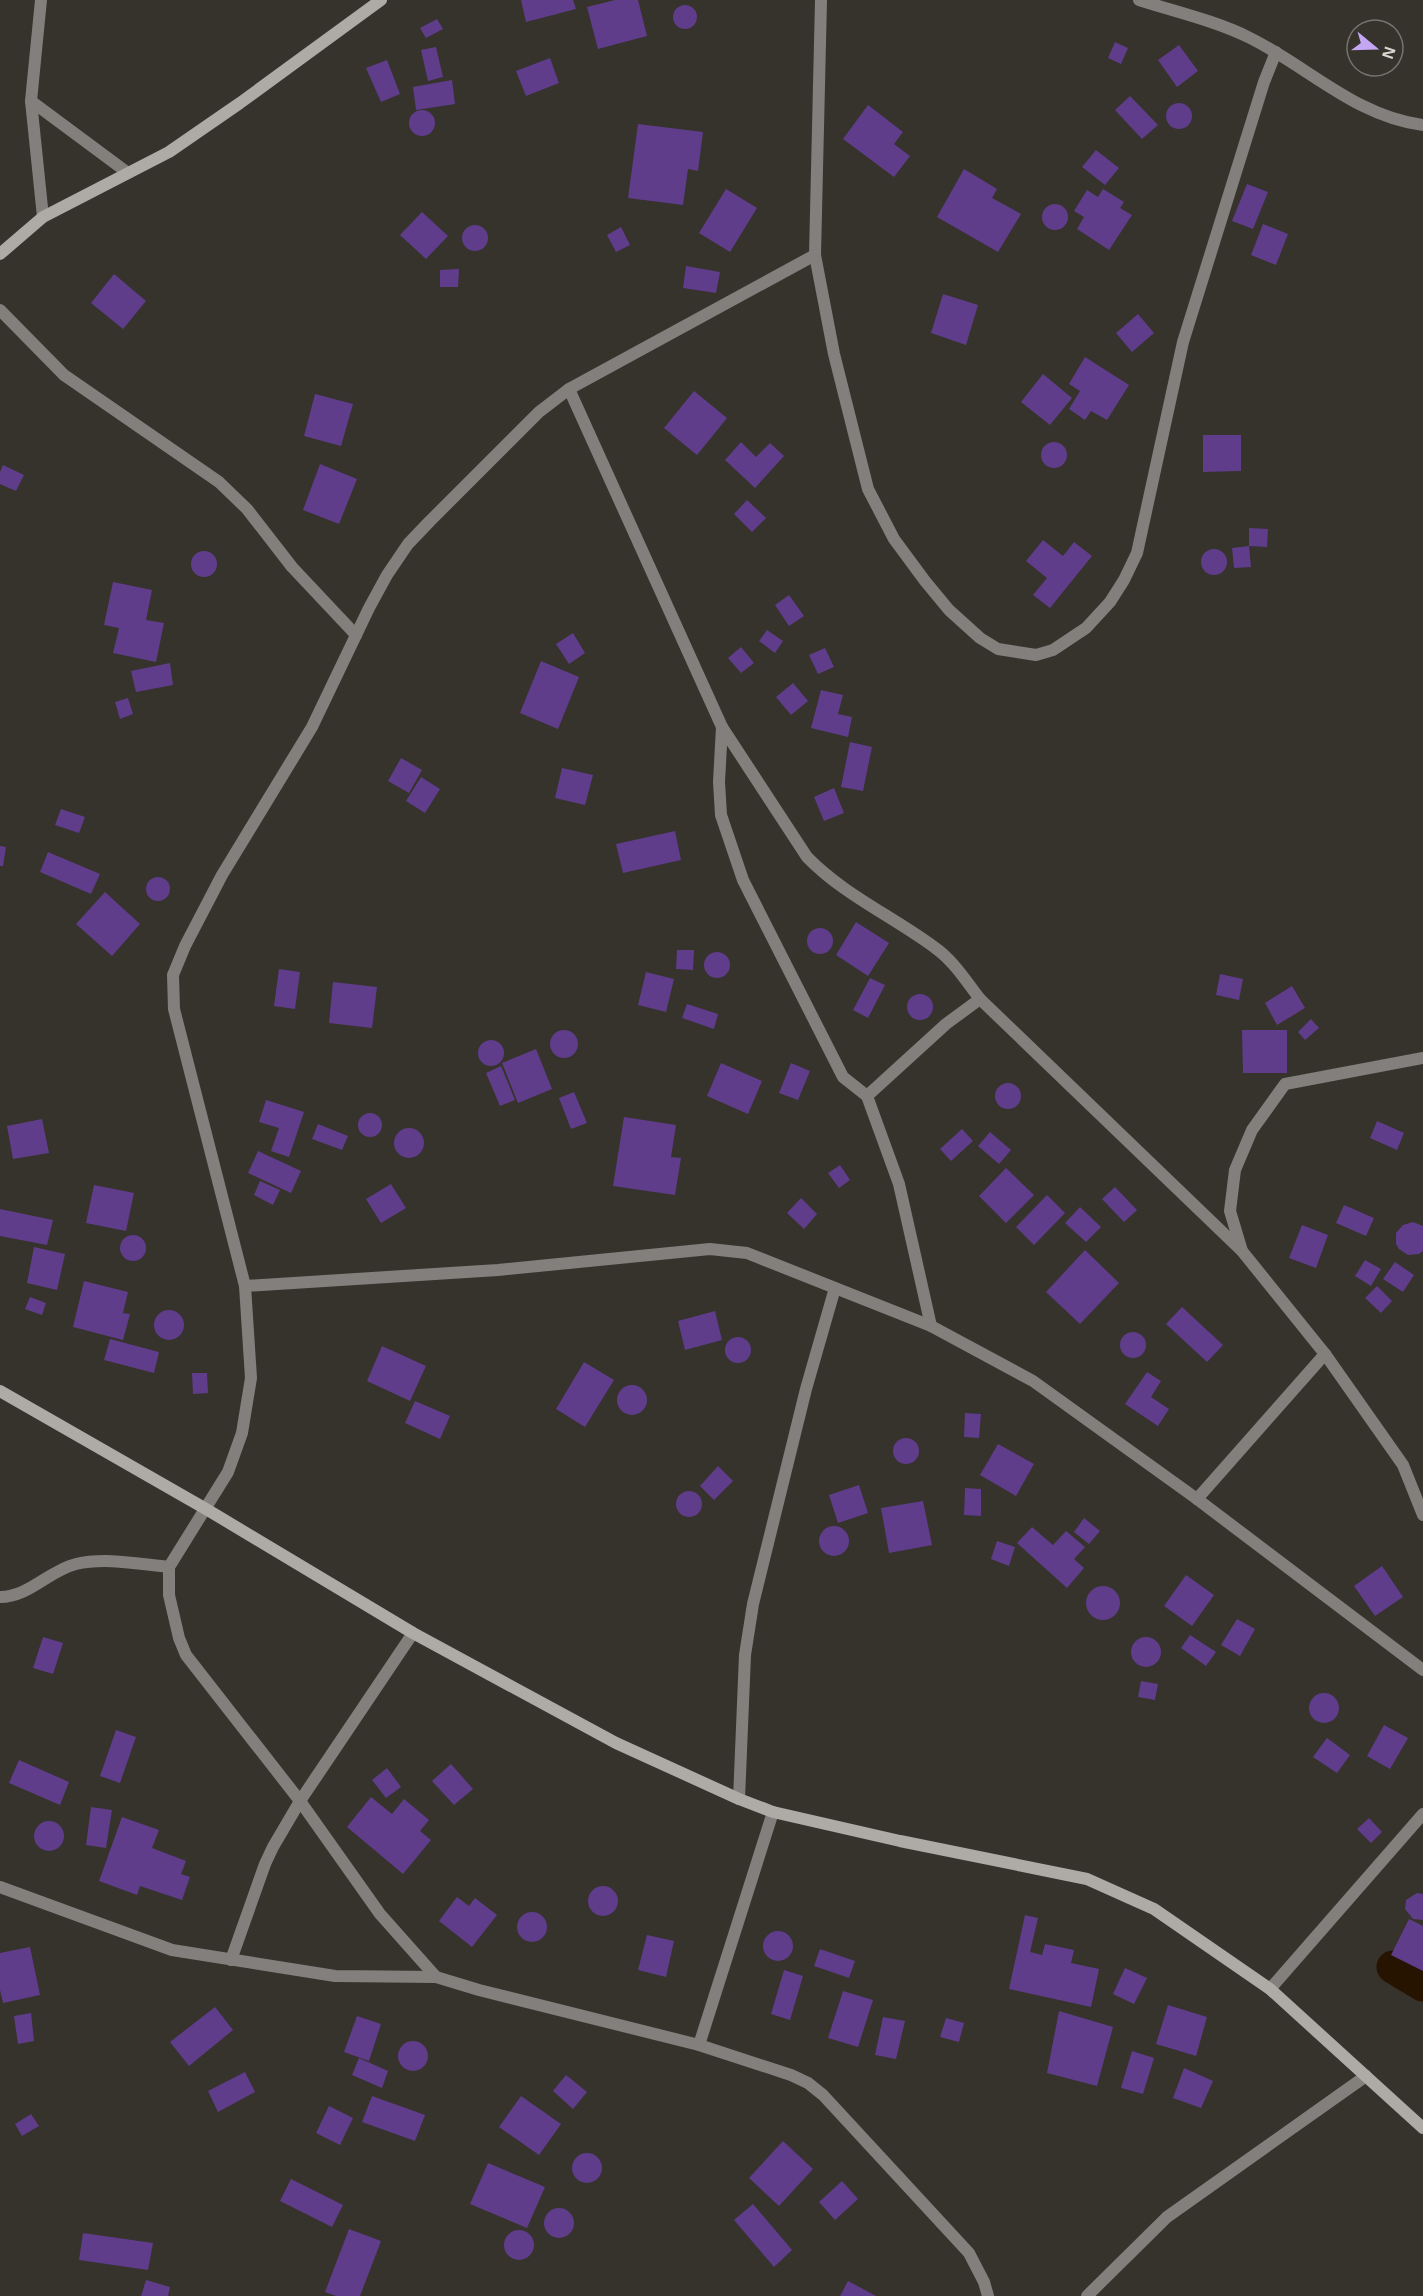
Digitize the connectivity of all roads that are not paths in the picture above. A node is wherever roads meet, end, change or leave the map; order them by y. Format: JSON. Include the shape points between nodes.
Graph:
{"nodes":[{"id":1,"x":41,"y":0,"type":"edge"},
{"id":2,"x":381,"y":0,"type":"edge"},
{"id":3,"x":821,"y":0,"type":"edge"},
{"id":4,"x":1139,"y":0,"type":"edge"},
{"id":5,"x":1276,"y":52,"type":"junction"},
{"id":6,"x":31,"y":101,"type":"junction"},
{"id":7,"x":1423,"y":124,"type":"edge"},
{"id":8,"x":128,"y":173,"type":"junction"},
{"id":9,"x":43,"y":217,"type":"junction"},
{"id":10,"x":0,"y":254,"type":"edge"},
{"id":11,"x":815,"y":255,"type":"junction"},
{"id":12,"x":0,"y":310,"type":"edge"},
{"id":13,"x":570,"y":389,"type":"junction"},
{"id":14,"x":356,"y":635,"type":"junction"},
{"id":15,"x":722,"y":728,"type":"junction"},
{"id":16,"x":980,"y":999,"type":"junction"},
{"id":17,"x":1423,"y":1058,"type":"edge"},
{"id":18,"x":867,"y":1096,"type":"junction"},
{"id":19,"x":1242,"y":1251,"type":"junction"},
{"id":20,"x":245,"y":1286,"type":"junction"},
{"id":21,"x":835,"y":1288,"type":"junction"},
{"id":22,"x":931,"y":1326,"type":"junction"},
{"id":23,"x":1325,"y":1354,"type":"junction"},
{"id":24,"x":0,"y":1391,"type":"edge"},
{"id":25,"x":1197,"y":1499,"type":"junction"},
{"id":26,"x":206,"y":1509,"type":"junction"},
{"id":27,"x":1423,"y":1515,"type":"edge"},
{"id":28,"x":169,"y":1567,"type":"junction"},
{"id":29,"x":0,"y":1597,"type":"edge"},
{"id":30,"x":413,"y":1633,"type":"junction"},
{"id":31,"x":1423,"y":1670,"type":"edge"},
{"id":32,"x":739,"y":1799,"type":"junction"},
{"id":33,"x":300,"y":1801,"type":"junction"},
{"id":34,"x":773,"y":1812,"type":"junction"},
{"id":35,"x":1423,"y":1814,"type":"edge"},
{"id":36,"x":0,"y":1887,"type":"edge"},
{"id":37,"x":231,"y":1960,"type":"junction"},
{"id":38,"x":436,"y":1977,"type":"junction"},
{"id":39,"x":1270,"y":1989,"type":"junction"},
{"id":40,"x":699,"y":2045,"type":"junction"},
{"id":41,"x":1366,"y":2076,"type":"junction"},
{"id":42,"x":1423,"y":2128,"type":"edge"},
{"id":43,"x":988,"y":2296,"type":"edge"},
{"id":44,"x":1088,"y":2296,"type":"edge"}],
"edges":[{"from":1,"to":6,"type":"street"},
{"from":2,"to":8,"type":"street","via":[[187,140]]},
{"from":3,"to":11,"type":"street"},
{"from":4,"to":5,"type":"street","via":[[1246,36]]},
{"from":5,"to":7,"type":"street","via":[[1354,102]]},
{"from":5,"to":11,"type":"street","via":[[1183,342],[1137,553],[1110,602],[1086,628],[1053,650],[1036,655],[1019,653],[999,649],[981,638],[950,610],[894,539],[867,489]]},
{"from":6,"to":8,"type":"street"},
{"from":6,"to":9,"type":"street"},
{"from":8,"to":9,"type":"street"},
{"from":9,"to":10,"type":"street"},
{"from":11,"to":13,"type":"street"},
{"from":12,"to":14,"type":"street","via":[[64,375],[219,482]]},
{"from":13,"to":14,"type":"street","via":[[538,412],[408,544]]},
{"from":13,"to":15,"type":"street"},
{"from":14,"to":20,"type":"street","via":[[312,728],[222,875],[173,975],[174,1009]]},
{"from":15,"to":16,"type":"street","via":[[807,857],[839,886],[936,948]]},
{"from":15,"to":18,"type":"street","via":[[718,782],[721,815],[743,880],[843,1077]]},
{"from":16,"to":18,"type":"street","via":[[946,1024]]},
{"from":16,"to":19,"type":"street"},
{"from":17,"to":19,"type":"street","via":[[1285,1084],[1252,1130],[1235,1170],[1230,1211]]},
{"from":18,"to":22,"type":"street","via":[[899,1184]]},
{"from":19,"to":23,"type":"street"},
{"from":20,"to":21,"type":"street","via":[[498,1270],[710,1249],[747,1253]]},
{"from":20,"to":26,"type":"street","via":[[251,1378],[242,1433],[228,1472]]},
{"from":21,"to":22,"type":"street"},
{"from":21,"to":32,"type":"street","via":[[753,1604],[745,1655]]},
{"from":22,"to":25,"type":"street","via":[[1033,1381]]},
{"from":23,"to":25,"type":"street"},
{"from":23,"to":27,"type":"street","via":[[1403,1465]]},
{"from":24,"to":26,"type":"street"},
{"from":25,"to":31,"type":"street"},
{"from":26,"to":28,"type":"street"},
{"from":26,"to":30,"type":"street"},
{"from":28,"to":29,"type":"street","via":[[102,1561],[76,1564],[28,1590]]},
{"from":28,"to":33,"type":"street","via":[[169,1595],[186,1655]]},
{"from":30,"to":32,"type":"street","via":[[616,1743]]},
{"from":30,"to":33,"type":"street"},
{"from":32,"to":34,"type":"street"},
{"from":33,"to":37,"type":"street","via":[[265,1864]]},
{"from":33,"to":38,"type":"street","via":[[380,1914]]},
{"from":34,"to":39,"type":"street","via":[[1087,1879],[1154,1909]]},
{"from":34,"to":40,"type":"street"},
{"from":35,"to":39,"type":"street"},
{"from":36,"to":37,"type":"street","via":[[172,1950]]},
{"from":37,"to":38,"type":"street","via":[[335,1976]]},
{"from":38,"to":40,"type":"street"},
{"from":39,"to":41,"type":"street"},
{"from":40,"to":43,"type":"street","via":[[791,2075],[823,2095],[969,2253]]},
{"from":41,"to":42,"type":"street"},
{"from":41,"to":44,"type":"street","via":[[1167,2217]]}]}
